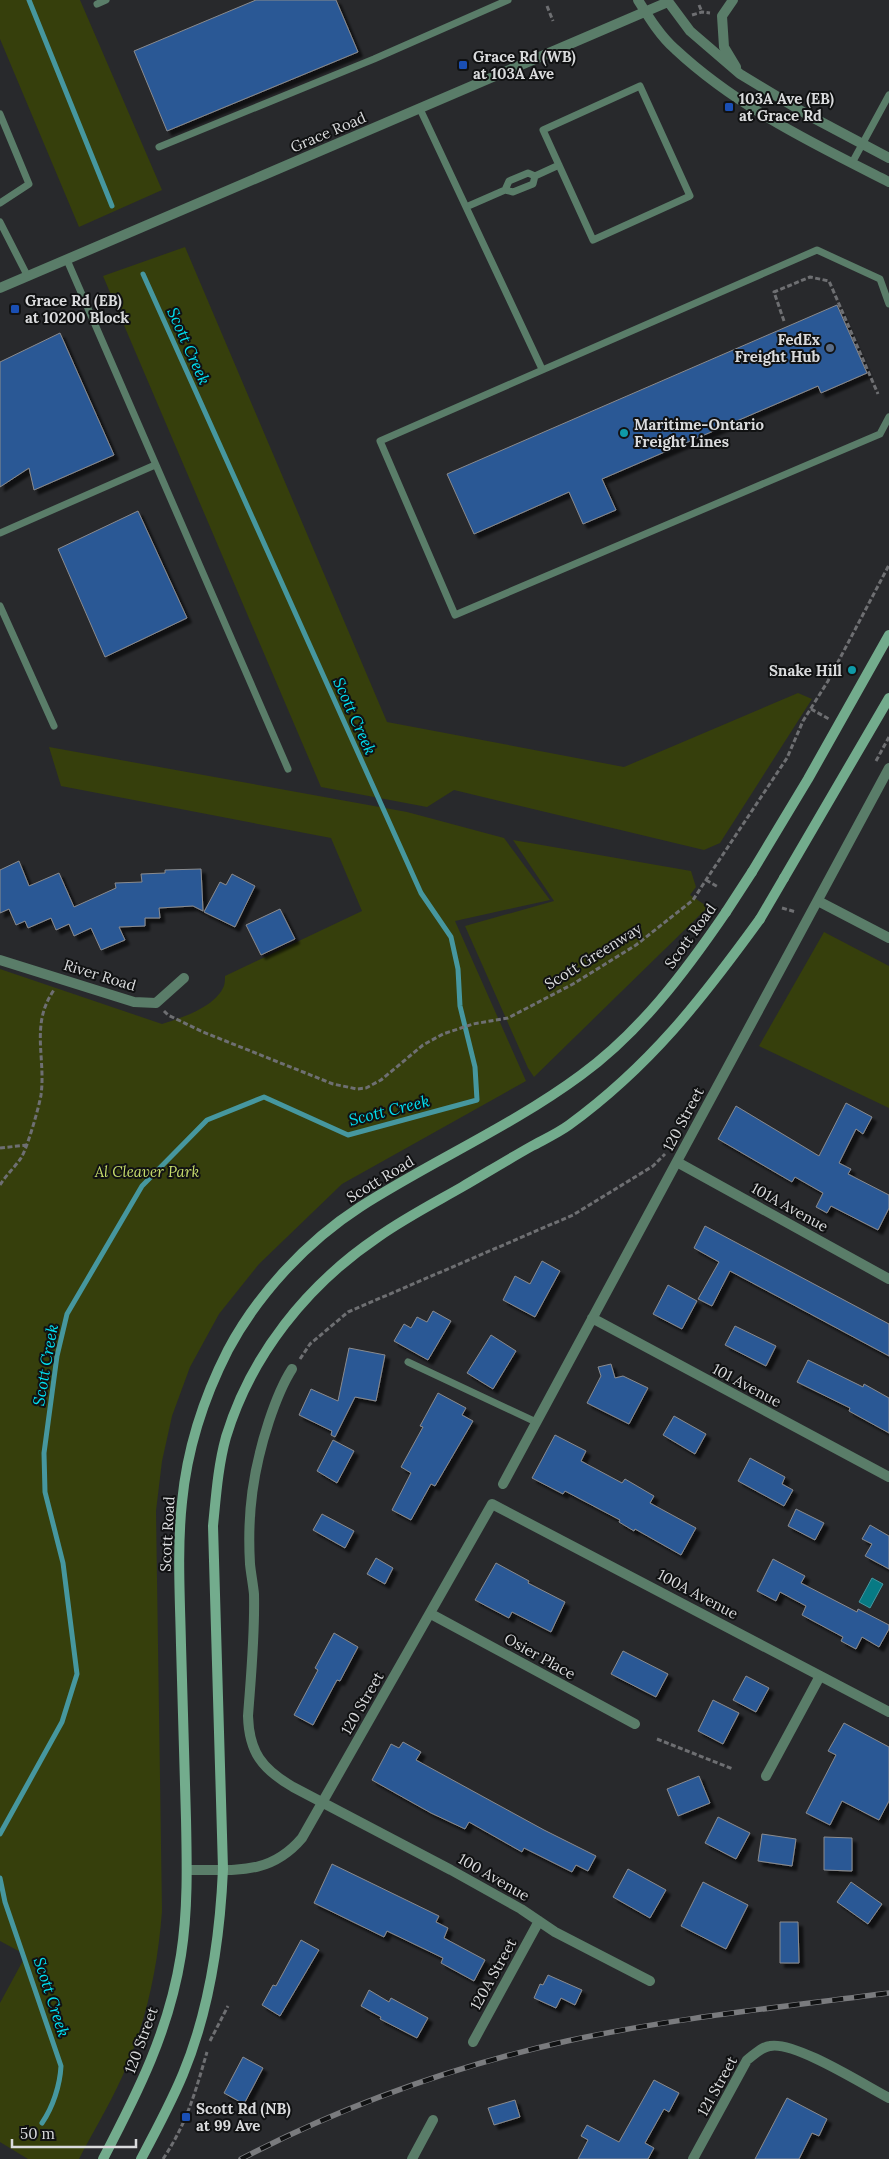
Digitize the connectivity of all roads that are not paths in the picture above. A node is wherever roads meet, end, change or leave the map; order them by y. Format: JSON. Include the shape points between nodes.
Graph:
{"nodes":[{"id":1,"x":106,"y":0,"type":"edge"},
{"id":2,"x":508,"y":0,"type":"edge"},
{"id":3,"x":638,"y":0,"type":"edge"},
{"id":4,"x":669,"y":0,"type":"edge"},
{"id":5,"x":733,"y":0,"type":"edge"},
{"id":6,"x":97,"y":4,"type":"dead end"},
{"id":7,"x":645,"y":11,"type":"junction"},
{"id":8,"x":740,"y":74,"type":"junction"},
{"id":9,"x":889,"y":95,"type":"edge"},
{"id":10,"x":420,"y":109,"type":"junction"},
{"id":11,"x":0,"y":114,"type":"edge"},
{"id":12,"x":863,"y":144,"type":"junction"},
{"id":13,"x":159,"y":147,"type":"dead end"},
{"id":14,"x":889,"y":158,"type":"edge"},
{"id":15,"x":852,"y":163,"type":"junction"},
{"id":16,"x":559,"y":165,"type":"junction"},
{"id":17,"x":535,"y":176,"type":"junction"},
{"id":18,"x":889,"y":182,"type":"edge"},
{"id":19,"x":505,"y":190,"type":"junction"},
{"id":20,"x":0,"y":203,"type":"edge"},
{"id":21,"x":466,"y":207,"type":"junction"},
{"id":22,"x":0,"y":222,"type":"edge"},
{"id":23,"x":67,"y":260,"type":"junction"},
{"id":24,"x":28,"y":277,"type":"junction"},
{"id":25,"x":0,"y":288,"type":"edge"},
{"id":26,"x":889,"y":304,"type":"edge"},
{"id":27,"x":542,"y":369,"type":"junction"},
{"id":28,"x":889,"y":416,"type":"edge"},
{"id":29,"x":156,"y":465,"type":"junction"},
{"id":30,"x":0,"y":533,"type":"edge"},
{"id":31,"x":0,"y":606,"type":"edge"},
{"id":32,"x":889,"y":635,"type":"edge"},
{"id":33,"x":889,"y":698,"type":"edge"},
{"id":34,"x":54,"y":726,"type":"dead end"},
{"id":35,"x":889,"y":768,"type":"edge"},
{"id":36,"x":288,"y":769,"type":"dead end"},
{"id":37,"x":818,"y":901,"type":"junction"},
{"id":38,"x":889,"y":938,"type":"edge"},
{"id":39,"x":0,"y":960,"type":"edge"},
{"id":40,"x":184,"y":978,"type":"dead end"},
{"id":41,"x":677,"y":1162,"type":"junction"},
{"id":42,"x":889,"y":1279,"type":"edge"},
{"id":43,"x":592,"y":1318,"type":"junction"},
{"id":44,"x":408,"y":1362,"type":"dead end"},
{"id":45,"x":292,"y":1369,"type":"road end"},
{"id":46,"x":536,"y":1422,"type":"junction"},
{"id":47,"x":889,"y":1478,"type":"edge"},
{"id":48,"x":503,"y":1484,"type":"dead end"},
{"id":49,"x":492,"y":1504,"type":"joint"},
{"id":50,"x":431,"y":1614,"type":"junction"},
{"id":51,"x":820,"y":1676,"type":"junction"},
{"id":52,"x":889,"y":1712,"type":"edge"},
{"id":53,"x":635,"y":1724,"type":"dead end"},
{"id":54,"x":766,"y":1776,"type":"dead end"},
{"id":55,"x":322,"y":1803,"type":"junction"},
{"id":56,"x":222,"y":1869,"type":"junction"},
{"id":57,"x":187,"y":1870,"type":"junction"},
{"id":58,"x":539,"y":1921,"type":"junction"},
{"id":59,"x":650,"y":1981,"type":"dead end"},
{"id":60,"x":473,"y":2042,"type":"dead end"},
{"id":61,"x":889,"y":2098,"type":"edge"},
{"id":62,"x":433,"y":2120,"type":"dead end"},
{"id":63,"x":103,"y":2159,"type":"edge"},
{"id":64,"x":141,"y":2159,"type":"edge"},
{"id":65,"x":412,"y":2159,"type":"edge"},
{"id":66,"x":694,"y":2159,"type":"edge"}],
"edges":[{"from":1,"to":6,"type":"lane"},
{"from":2,"to":13,"type":"lane"},
{"from":3,"to":7,"type":"street"},
{"from":4,"to":7,"type":"street","name":"Grace Road"},
{"from":4,"to":8,"type":"street","via":[[690,31]]},
{"from":5,"to":8,"type":"street","via":[[722,16],[724,47]]},
{"from":7,"to":10,"type":"street","name":"Grace Road"},
{"from":7,"to":15,"type":"street","via":[[674,48],[729,93],[774,123]]},
{"from":8,"to":12,"type":"street"},
{"from":9,"to":12,"type":"lane"},
{"from":10,"to":21,"type":"lane"},
{"from":10,"to":23,"type":"street","name":"Grace Road"},
{"from":11,"to":20,"type":"lane","via":[[29,184]]},
{"from":12,"to":14,"type":"street"},
{"from":12,"to":15,"type":"lane"},
{"from":15,"to":18,"type":"street"},
{"from":16,"to":16,"type":"lane","via":[[593,240],[690,196],[640,86],[543,130]]},
{"from":16,"to":17,"type":"lane"},
{"from":17,"to":19,"type":"lane","via":[[533,184],[513,192]]},
{"from":17,"to":19,"type":"lane","via":[[528,173],[509,181]]},
{"from":19,"to":21,"type":"lane"},
{"from":21,"to":27,"type":"lane"},
{"from":22,"to":24,"type":"lane"},
{"from":23,"to":24,"type":"street","name":"Grace Road"},
{"from":23,"to":29,"type":"lane"},
{"from":24,"to":25,"type":"street","name":"Grace Road"},
{"from":26,"to":27,"type":"lane","via":[[880,280],[817,250]]},
{"from":27,"to":28,"type":"lane","via":[[380,441],[455,615],[880,434]]},
{"from":29,"to":30,"type":"lane"},
{"from":29,"to":36,"type":"lane"},
{"from":31,"to":34,"type":"lane"},
{"from":32,"to":57,"type":"main road","name":"Scott Road","bridge":true,"via":[[726,912],[676,981],[618,1045],[547,1099],[337,1224],[272,1286],[228,1350],[206,1399],[186,1471],[182,1501],[180,1578]]},
{"from":33,"to":56,"type":"main road","bridge":true,"via":[[760,919],[702,997],[639,1068],[567,1126],[415,1214],[346,1260],[287,1319],[246,1384],[226,1439],[217,1478],[213,1526]]},
{"from":35,"to":37,"type":"street","name":"120 Street"},
{"from":37,"to":38,"type":"street"},
{"from":37,"to":41,"type":"street","name":"120 Street"},
{"from":39,"to":40,"type":"street","name":"River Road","via":[[134,1002],[156,1003]]},
{"from":41,"to":42,"type":"street","name":"101A Avenue"},
{"from":41,"to":43,"type":"street","name":"120 Street"},
{"from":43,"to":46,"type":"street","name":"120 Street"},
{"from":43,"to":47,"type":"street","name":"101 Avenue"},
{"from":44,"to":46,"type":"lane"},
{"from":45,"to":55,"type":"street","via":[[278,1393],[264,1436],[250,1502],[254,1624],[249,1730],[257,1756],[265,1767],[277,1778]]},
{"from":46,"to":48,"type":"street","name":"120 Street"},
{"from":49,"to":50,"type":"street","name":"120 Street"},
{"from":49,"to":51,"type":"street","name":"100A Avenue"},
{"from":50,"to":53,"type":"street","name":"Osier Place"},
{"from":50,"to":55,"type":"street","name":"120 Street"},
{"from":51,"to":52,"type":"street","name":"100A Avenue"},
{"from":51,"to":54,"type":"street"},
{"from":55,"to":56,"type":"street","name":"120 Street","via":[[302,1838],[281,1858],[252,1868]]},
{"from":55,"to":58,"type":"street","name":"100 Avenue","via":[[451,1870]]},
{"from":56,"to":57,"type":"street","name":"120 Street"},
{"from":56,"to":64,"type":"main road","via":[[221,1914],[201,2020],[184,2072]]},
{"from":57,"to":63,"type":"main road","name":"120 Street","via":[[181,1954],[172,1998],[144,2081]]},
{"from":58,"to":59,"type":"street","name":"100 Avenue"},
{"from":58,"to":60,"type":"street","name":"120A Street"},
{"from":61,"to":66,"type":"street","name":"121 Street","via":[[798,2051],[780,2045],[768,2046],[747,2060]]},
{"from":62,"to":65,"type":"street"}]}
